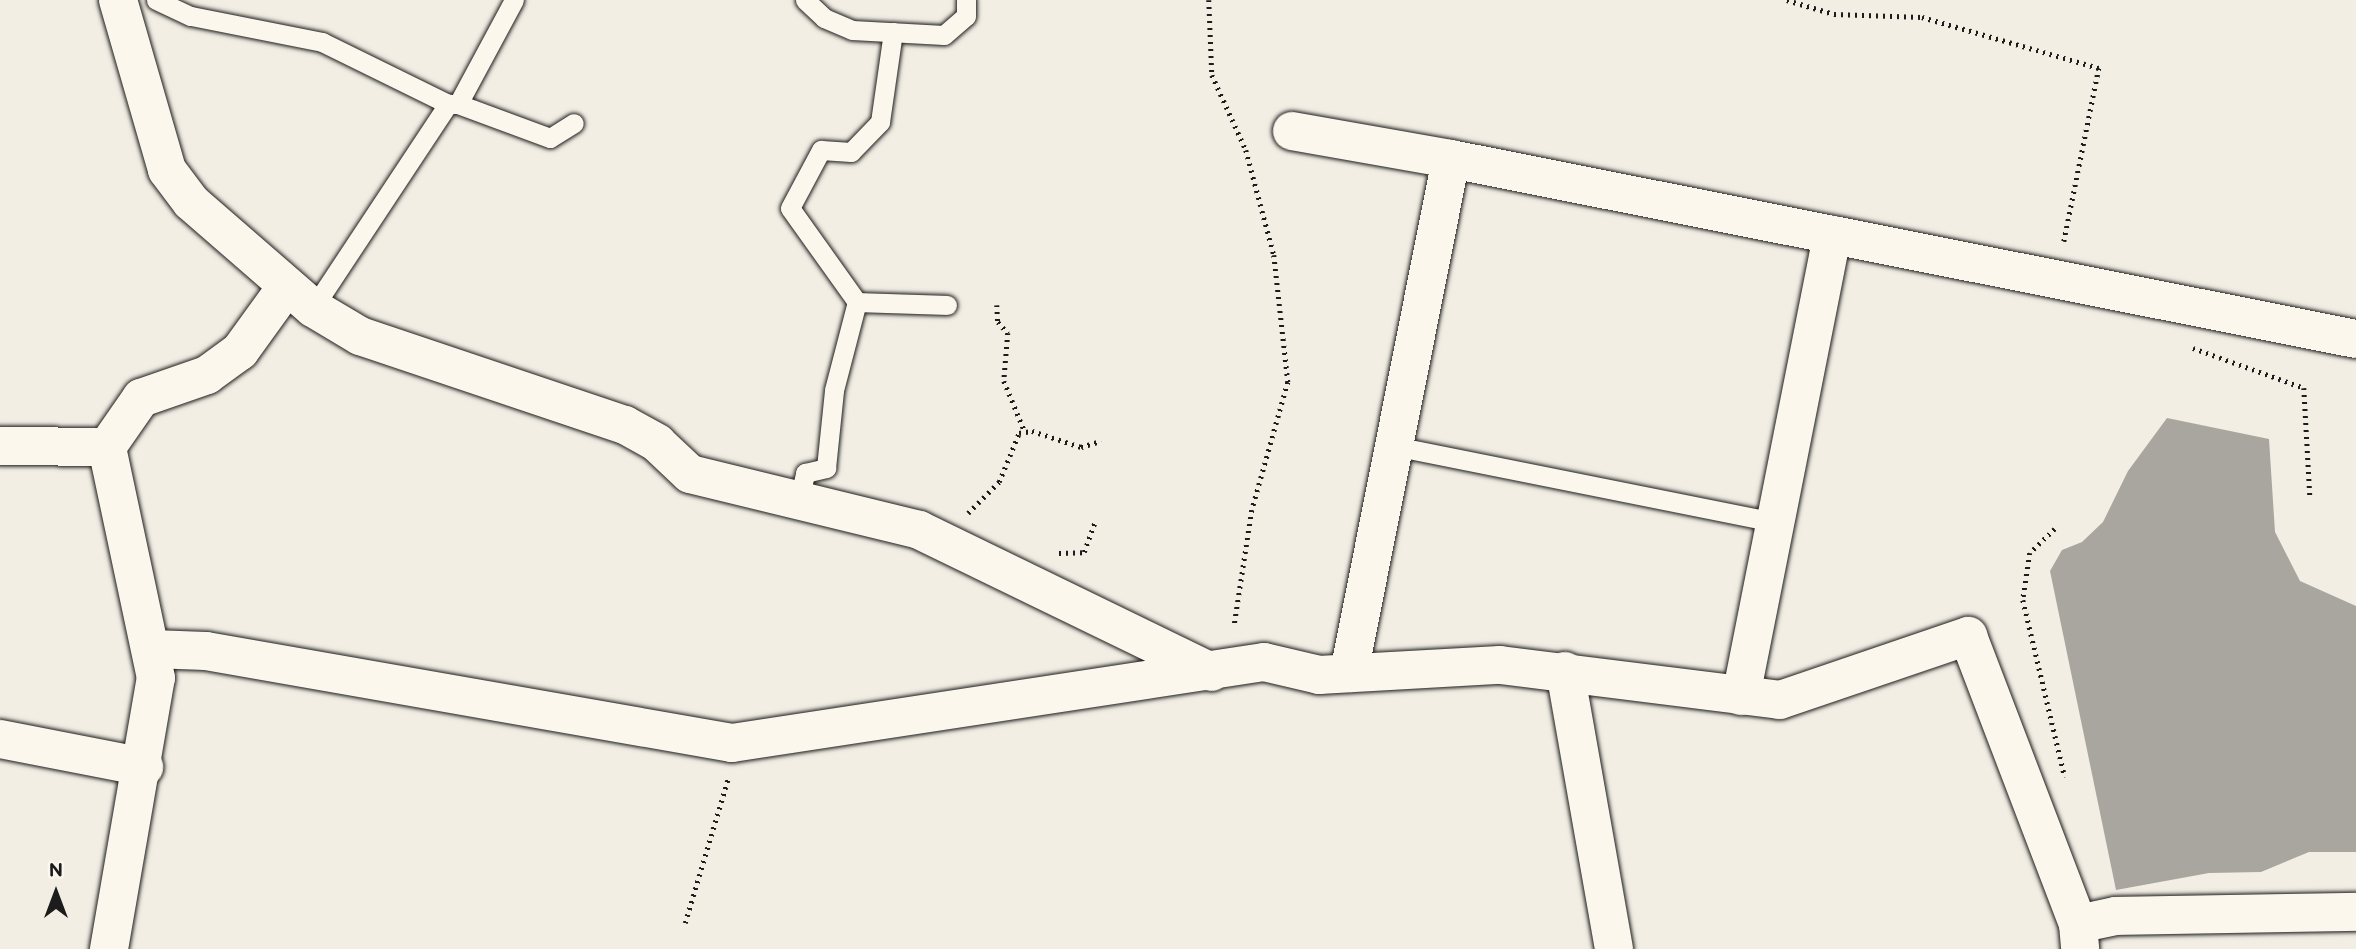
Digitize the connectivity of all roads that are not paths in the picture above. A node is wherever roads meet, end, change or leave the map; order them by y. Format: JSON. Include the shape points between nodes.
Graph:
{"nodes":[{"id":1,"x":118,"y":0,"type":"edge"},
{"id":2,"x":156,"y":0,"type":"edge"},
{"id":3,"x":514,"y":0,"type":"edge"},
{"id":4,"x":805,"y":0,"type":"edge"},
{"id":5,"x":966,"y":0,"type":"edge"},
{"id":6,"x":893,"y":32,"type":"junction"},
{"id":7,"x":453,"y":104,"type":"junction"},
{"id":8,"x":574,"y":123,"type":"dead end"},
{"id":9,"x":1292,"y":131,"type":"dead end"},
{"id":10,"x":1451,"y":159,"type":"junction"},
{"id":11,"x":1832,"y":234,"type":"junction"},
{"id":12,"x":300,"y":297,"type":"junction"},
{"id":13,"x":857,"y":302,"type":"junction"},
{"id":14,"x":947,"y":305,"type":"dead end"},
{"id":15,"x":2356,"y":339,"type":"edge"},
{"id":16,"x":0,"y":446,"type":"edge"},
{"id":17,"x":1394,"y":446,"type":"junction"},
{"id":18,"x":107,"y":447,"type":"junction"},
{"id":19,"x":799,"y":500,"type":"junction"},
{"id":20,"x":1775,"y":522,"type":"junction"},
{"id":21,"x":152,"y":649,"type":"junction"},
{"id":22,"x":1220,"y":670,"type":"junction"},
{"id":23,"x":1565,"y":671,"type":"junction"},
{"id":24,"x":1349,"y":673,"type":"junction"},
{"id":25,"x":1741,"y":696,"type":"junction"},
{"id":26,"x":0,"y":739,"type":"edge"},
{"id":27,"x":144,"y":767,"type":"junction"},
{"id":28,"x":2356,"y":912,"type":"edge"},
{"id":29,"x":2079,"y":936,"type":"edge"},
{"id":30,"x":109,"y":949,"type":"edge"},
{"id":31,"x":1614,"y":949,"type":"edge"}],
"edges":[{"from":1,"to":12,"type":"street","via":[[167,170],[191,202]]},
{"from":2,"to":7,"type":"lane","via":[[191,16],[322,42]]},
{"from":3,"to":7,"type":"lane"},
{"from":4,"to":6,"type":"lane","via":[[852,30]]},
{"from":5,"to":6,"type":"lane","via":[[966,16],[944,35]]},
{"from":6,"to":13,"type":"lane","via":[[880,122],[850,152],[821,150],[790,208]]},
{"from":7,"to":8,"type":"lane","via":[[550,138]]},
{"from":7,"to":12,"type":"lane"},
{"from":9,"to":10,"type":"street"},
{"from":10,"to":11,"type":"street"},
{"from":10,"to":17,"type":"street"},
{"from":11,"to":15,"type":"street"},
{"from":11,"to":20,"type":"street"},
{"from":12,"to":18,"type":"street","via":[[207,375],[141,398]]},
{"from":12,"to":19,"type":"street","via":[[360,336],[600,414],[657,443],[690,474]]},
{"from":13,"to":14,"type":"lane"},
{"from":13,"to":19,"type":"lane","via":[[834,390],[827,468],[805,473]]},
{"from":16,"to":18,"type":"street"},
{"from":17,"to":20,"type":"lane"},
{"from":17,"to":24,"type":"street"},
{"from":18,"to":21,"type":"street"},
{"from":19,"to":22,"type":"street","via":[[919,530]]},
{"from":20,"to":25,"type":"street"},
{"from":21,"to":22,"type":"street","via":[[206,651],[732,743]]},
{"from":21,"to":27,"type":"street","via":[[156,678]]},
{"from":22,"to":24,"type":"street","via":[[1264,662],[1319,676]]},
{"from":23,"to":24,"type":"street","via":[[1500,665]]},
{"from":23,"to":25,"type":"street"},
{"from":23,"to":31,"type":"street"},
{"from":25,"to":29,"type":"street","via":[[1780,700],[1968,636]]},
{"from":26,"to":27,"type":"street"},
{"from":27,"to":30,"type":"street"},
{"from":28,"to":29,"type":"street","via":[[2116,916]]}]}
